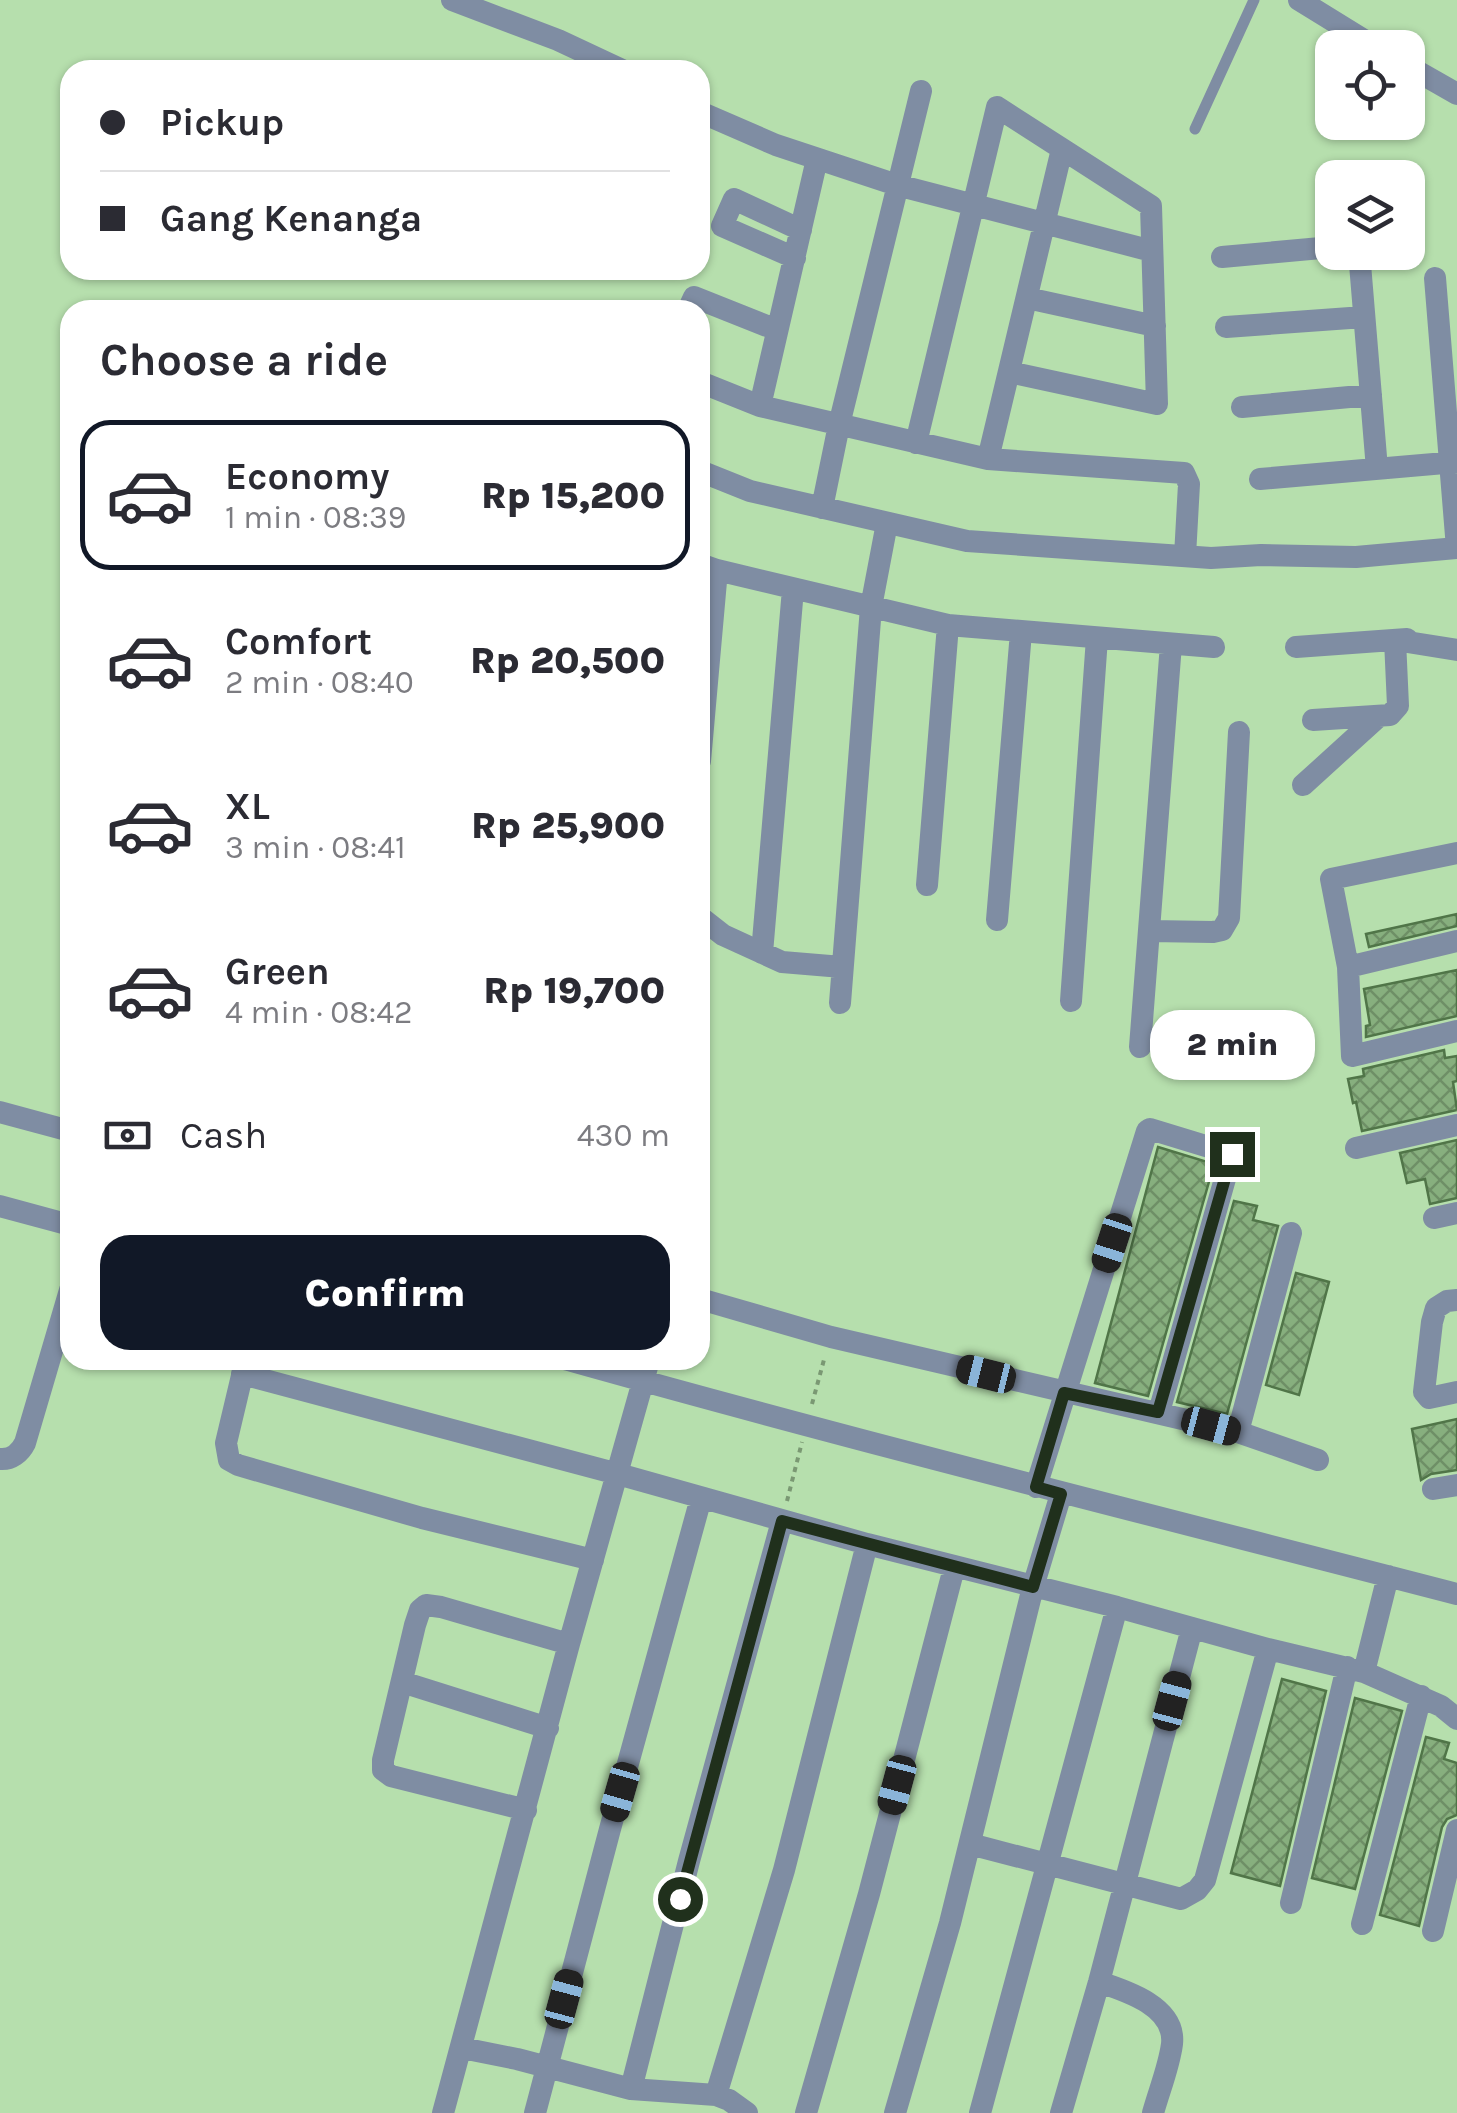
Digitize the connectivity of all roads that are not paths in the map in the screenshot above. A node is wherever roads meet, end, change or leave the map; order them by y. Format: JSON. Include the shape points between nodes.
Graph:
{"nodes":[{"id":1,"x":452,"y":0,"type":"edge"},
{"id":2,"x":1254,"y":0,"type":"edge"},
{"id":3,"x":1299,"y":0,"type":"edge"},
{"id":4,"x":1348,"y":30,"type":"edge"},
{"id":5,"x":601,"y":60,"type":"edge"},
{"id":6,"x":1425,"y":76,"type":"edge"},
{"id":7,"x":921,"y":91,"type":"dead end"},
{"id":8,"x":1457,"y":94,"type":"edge"},
{"id":9,"x":710,"y":116,"type":"edge"},
{"id":10,"x":1195,"y":129,"type":"dead end"},
{"id":11,"x":1062,"y":149,"type":"junction"},
{"id":12,"x":817,"y":159,"type":"junction"},
{"id":13,"x":897,"y":184,"type":"junction"},
{"id":14,"x":974,"y":205,"type":"junction"},
{"id":15,"x":1045,"y":224,"type":"junction"},
{"id":16,"x":801,"y":230,"type":"junction"},
{"id":17,"x":1315,"y":249,"type":"edge"},
{"id":18,"x":1152,"y":250,"type":"junction"},
{"id":19,"x":1222,"y":257,"type":"dead end"},
{"id":20,"x":795,"y":258,"type":"junction"},
{"id":21,"x":1360,"y":270,"type":"edge"},
{"id":22,"x":1434,"y":278,"type":"dead end"},
{"id":23,"x":1027,"y":298,"type":"junction"},
{"id":24,"x":710,"y":304,"type":"edge"},
{"id":25,"x":1364,"y":317,"type":"junction"},
{"id":26,"x":1154,"y":326,"type":"junction"},
{"id":27,"x":1226,"y":327,"type":"dead end"},
{"id":28,"x":777,"y":330,"type":"junction"},
{"id":29,"x":1009,"y":372,"type":"junction"},
{"id":30,"x":710,"y":386,"type":"edge"},
{"id":31,"x":1371,"y":395,"type":"junction"},
{"id":32,"x":760,"y":406,"type":"junction"},
{"id":33,"x":1242,"y":407,"type":"dead end"},
{"id":34,"x":839,"y":426,"type":"junction"},
{"id":35,"x":916,"y":443,"type":"junction"},
{"id":36,"x":988,"y":459,"type":"junction"},
{"id":37,"x":1453,"y":462,"type":"edge"},
{"id":38,"x":1377,"y":469,"type":"junction"},
{"id":39,"x":710,"y":475,"type":"edge"},
{"id":40,"x":1260,"y":479,"type":"dead end"},
{"id":41,"x":822,"y":508,"type":"junction"},
{"id":42,"x":887,"y":523,"type":"junction"},
{"id":43,"x":1457,"y":548,"type":"edge"},
{"id":44,"x":1185,"y":556,"type":"junction"},
{"id":45,"x":710,"y":567,"type":"edge"},
{"id":46,"x":793,"y":588,"type":"junction"},
{"id":47,"x":871,"y":608,"type":"junction"},
{"id":48,"x":948,"y":625,"type":"junction"},
{"id":49,"x":1021,"y":632,"type":"junction"},
{"id":50,"x":1457,"y":636,"type":"edge"},
{"id":51,"x":1097,"y":638,"type":"junction"},
{"id":52,"x":1395,"y":640,"type":"junction"},
{"id":53,"x":1170,"y":644,"type":"junction"},
{"id":54,"x":1214,"y":647,"type":"dead end"},
{"id":55,"x":1296,"y":647,"type":"dead end"},
{"id":56,"x":1457,"y":650,"type":"edge"},
{"id":57,"x":1379,"y":716,"type":"junction"},
{"id":58,"x":1313,"y":720,"type":"dead end"},
{"id":59,"x":1238,"y":732,"type":"dead end"},
{"id":60,"x":1303,"y":785,"type":"dead end"},
{"id":61,"x":1457,"y":853,"type":"edge"},
{"id":62,"x":928,"y":884,"type":"dead end"},
{"id":63,"x":997,"y":920,"type":"dead end"},
{"id":64,"x":710,"y":925,"type":"edge"},
{"id":65,"x":1150,"y":931,"type":"junction"},
{"id":66,"x":1457,"y":941,"type":"edge"},
{"id":67,"x":762,"y":953,"type":"junction"},
{"id":68,"x":842,"y":967,"type":"junction"},
{"id":69,"x":1348,"y":967,"type":"junction"},
{"id":70,"x":1070,"y":1001,"type":"dead end"},
{"id":71,"x":840,"y":1003,"type":"dead end"},
{"id":72,"x":1457,"y":1031,"type":"edge"},
{"id":73,"x":1140,"y":1047,"type":"dead end"},
{"id":74,"x":0,"y":1112,"type":"edge"},
{"id":75,"x":1457,"y":1125,"type":"edge"},
{"id":76,"x":60,"y":1127,"type":"edge"},
{"id":77,"x":1356,"y":1148,"type":"dead end"},
{"id":78,"x":2,"y":1213,"type":"edge"},
{"id":79,"x":60,"y":1223,"type":"edge"},
{"id":80,"x":1292,"y":1233,"type":"dead end"},
{"id":81,"x":1457,"y":1300,"type":"edge"},
{"id":82,"x":710,"y":1301,"type":"edge"},
{"id":83,"x":60,"y":1324,"type":"edge"},
{"id":84,"x":243,"y":1370,"type":"edge"},
{"id":85,"x":254,"y":1370,"type":"edge"},
{"id":86,"x":646,"y":1371,"type":"edge"},
{"id":87,"x":1457,"y":1392,"type":"edge"},
{"id":88,"x":1064,"y":1393,"type":"junction"},
{"id":89,"x":1158,"y":1412,"type":"junction"},
{"id":90,"x":1238,"y":1432,"type":"junction"},
{"id":91,"x":0,"y":1459,"type":"edge"},
{"id":92,"x":1318,"y":1460,"type":"dead end"},
{"id":93,"x":618,"y":1474,"type":"junction"},
{"id":94,"x":1457,"y":1485,"type":"edge"},
{"id":95,"x":1036,"y":1487,"type":"junction"},
{"id":96,"x":1433,"y":1490,"type":"dead end"},
{"id":97,"x":1061,"y":1494,"type":"junction"},
{"id":98,"x":701,"y":1498,"type":"junction"},
{"id":99,"x":782,"y":1521,"type":"junction"},
{"id":100,"x":866,"y":1544,"type":"junction"},
{"id":101,"x":593,"y":1560,"type":"junction"},
{"id":102,"x":954,"y":1568,"type":"junction"},
{"id":103,"x":1388,"y":1576,"type":"junction"},
{"id":104,"x":1033,"y":1587,"type":"junction"},
{"id":105,"x":1457,"y":1594,"type":"edge"},
{"id":106,"x":1117,"y":1606,"type":"junction"},
{"id":107,"x":1192,"y":1628,"type":"junction"},
{"id":108,"x":569,"y":1644,"type":"junction"},
{"id":109,"x":1268,"y":1649,"type":"junction"},
{"id":110,"x":1356,"y":1670,"type":"junction"},
{"id":111,"x":402,"y":1682,"type":"junction"},
{"id":112,"x":1421,"y":1696,"type":"junction"},
{"id":113,"x":1457,"y":1719,"type":"edge"},
{"id":114,"x":548,"y":1728,"type":"junction"},
{"id":115,"x":526,"y":1810,"type":"junction"},
{"id":116,"x":1457,"y":1830,"type":"edge"},
{"id":117,"x":970,"y":1844,"type":"junction"},
{"id":118,"x":1049,"y":1863,"type":"junction"},
{"id":119,"x":1124,"y":1883,"type":"junction"},
{"id":120,"x":1291,"y":1903,"type":"dead end"},
{"id":121,"x":1362,"y":1924,"type":"dead end"},
{"id":122,"x":1433,"y":1931,"type":"dead end"},
{"id":123,"x":1100,"y":1982,"type":"junction"},
{"id":124,"x":462,"y":2048,"type":"junction"},
{"id":125,"x":546,"y":2067,"type":"junction"},
{"id":126,"x":632,"y":2089,"type":"junction"},
{"id":127,"x":716,"y":2095,"type":"junction"},
{"id":128,"x":443,"y":2113,"type":"edge"},
{"id":129,"x":534,"y":2113,"type":"edge"},
{"id":130,"x":747,"y":2113,"type":"edge"},
{"id":131,"x":806,"y":2113,"type":"edge"},
{"id":132,"x":895,"y":2113,"type":"edge"},
{"id":133,"x":980,"y":2113,"type":"edge"},
{"id":134,"x":1061,"y":2113,"type":"edge"},
{"id":135,"x":1153,"y":2113,"type":"edge"}],
"edges":[{"from":1,"to":5,"type":"street"},
{"from":2,"to":10,"type":"lane"},
{"from":3,"to":4,"type":"street"},
{"from":6,"to":8,"type":"street"},
{"from":7,"to":13,"type":"street"},
{"from":9,"to":12,"type":"street"},
{"from":11,"to":14,"type":"street","via":[[997,107]]},
{"from":11,"to":15,"type":"street"},
{"from":11,"to":18,"type":"street","via":[[1151,206]]},
{"from":12,"to":13,"type":"street"},
{"from":12,"to":16,"type":"street"},
{"from":13,"to":14,"type":"street"},
{"from":13,"to":34,"type":"street"},
{"from":14,"to":15,"type":"street"},
{"from":14,"to":35,"type":"street"},
{"from":15,"to":18,"type":"street"},
{"from":15,"to":23,"type":"street"},
{"from":16,"to":20,"type":"street"},
{"from":16,"to":20,"type":"street","via":[[734,200],[722,226]]},
{"from":17,"to":19,"type":"street"},
{"from":18,"to":26,"type":"street"},
{"from":20,"to":28,"type":"street"},
{"from":21,"to":25,"type":"street"},
{"from":22,"to":37,"type":"street"},
{"from":23,"to":26,"type":"street"},
{"from":23,"to":29,"type":"street"},
{"from":24,"to":28,"type":"street"},
{"from":25,"to":27,"type":"street"},
{"from":25,"to":31,"type":"street"},
{"from":26,"to":29,"type":"street","via":[[1157,404]]},
{"from":28,"to":32,"type":"street"},
{"from":29,"to":36,"type":"street"},
{"from":30,"to":32,"type":"street"},
{"from":31,"to":33,"type":"street"},
{"from":31,"to":38,"type":"street"},
{"from":32,"to":34,"type":"street"},
{"from":34,"to":35,"type":"street"},
{"from":34,"to":41,"type":"street"},
{"from":35,"to":36,"type":"street"},
{"from":36,"to":44,"type":"street","via":[[1184,473]]},
{"from":37,"to":38,"type":"street"},
{"from":37,"to":43,"type":"street"},
{"from":38,"to":40,"type":"street"},
{"from":39,"to":41,"type":"street"},
{"from":41,"to":42,"type":"street"},
{"from":42,"to":44,"type":"street","via":[[967,541]]},
{"from":42,"to":47,"type":"street"},
{"from":43,"to":44,"type":"street","via":[[1356,557]]},
{"from":45,"to":46,"type":"street"},
{"from":46,"to":47,"type":"street"},
{"from":46,"to":67,"type":"street"},
{"from":47,"to":48,"type":"street"},
{"from":47,"to":68,"type":"street"},
{"from":48,"to":49,"type":"street"},
{"from":48,"to":62,"type":"street"},
{"from":49,"to":51,"type":"street"},
{"from":49,"to":63,"type":"street"},
{"from":50,"to":52,"type":"street"},
{"from":51,"to":53,"type":"street"},
{"from":51,"to":70,"type":"street"},
{"from":52,"to":55,"type":"street"},
{"from":52,"to":56,"type":"street"},
{"from":52,"to":57,"type":"street","via":[[1398,706]]},
{"from":53,"to":54,"type":"street"},
{"from":53,"to":65,"type":"street"},
{"from":57,"to":58,"type":"street"},
{"from":57,"to":60,"type":"street"},
{"from":59,"to":65,"type":"street","via":[[1229,918],[1213,932]]},
{"from":61,"to":69,"type":"street","via":[[1331,879]]},
{"from":64,"to":67,"type":"street"},
{"from":65,"to":73,"type":"street"},
{"from":66,"to":69,"type":"street"},
{"from":67,"to":68,"type":"street","via":[[782,962]]},
{"from":68,"to":71,"type":"street"},
{"from":69,"to":72,"type":"street","via":[[1352,1056]]},
{"from":74,"to":76,"type":"street"},
{"from":75,"to":77,"type":"street"},
{"from":78,"to":79,"type":"street"},
{"from":80,"to":90,"type":"street"},
{"from":81,"to":87,"type":"street","via":[[1436,1308],[1424,1392],[1429,1398]]},
{"from":82,"to":88,"type":"street"},
{"from":83,"to":91,"type":"street","via":[[22,1451]]},
{"from":84,"to":101,"type":"street","via":[[226,1443],[229,1460],[238,1465]]},
{"from":85,"to":93,"type":"street"},
{"from":86,"to":93,"type":"street"},
{"from":86,"to":95,"type":"street"},
{"from":88,"to":89,"type":"street"},
{"from":88,"to":89,"type":"street","via":[[1147,1131],[1156,1130],[1232,1154]]},
{"from":88,"to":95,"type":"street"},
{"from":89,"to":90,"type":"street"},
{"from":90,"to":92,"type":"street"},
{"from":93,"to":98,"type":"street"},
{"from":93,"to":101,"type":"street"},
{"from":94,"to":96,"type":"street"},
{"from":95,"to":97,"type":"street"},
{"from":97,"to":103,"type":"street"},
{"from":97,"to":104,"type":"street"},
{"from":98,"to":99,"type":"street"},
{"from":98,"to":125,"type":"street"},
{"from":99,"to":100,"type":"street"},
{"from":99,"to":126,"type":"street"},
{"from":100,"to":102,"type":"street"},
{"from":100,"to":127,"type":"street","via":[[784,1870]]},
{"from":101,"to":108,"type":"street"},
{"from":102,"to":104,"type":"street"},
{"from":102,"to":131,"type":"street"},
{"from":103,"to":105,"type":"street"},
{"from":103,"to":110,"type":"street"},
{"from":104,"to":106,"type":"street"},
{"from":104,"to":117,"type":"street"},
{"from":106,"to":107,"type":"street"},
{"from":106,"to":118,"type":"street"},
{"from":107,"to":109,"type":"street"},
{"from":107,"to":119,"type":"street"},
{"from":108,"to":111,"type":"street","via":[[426,1605]]},
{"from":108,"to":114,"type":"street"},
{"from":109,"to":110,"type":"street"},
{"from":109,"to":119,"type":"street","via":[[1205,1880],[1181,1899]]},
{"from":110,"to":112,"type":"street"},
{"from":110,"to":120,"type":"street"},
{"from":111,"to":114,"type":"street"},
{"from":111,"to":115,"type":"street","via":[[383,1770]]},
{"from":112,"to":113,"type":"street"},
{"from":112,"to":121,"type":"street"},
{"from":114,"to":115,"type":"street"},
{"from":115,"to":124,"type":"street"},
{"from":116,"to":122,"type":"street"},
{"from":117,"to":118,"type":"street"},
{"from":117,"to":132,"type":"street"},
{"from":118,"to":119,"type":"street"},
{"from":118,"to":133,"type":"street"},
{"from":119,"to":123,"type":"street"},
{"from":123,"to":134,"type":"street"},
{"from":123,"to":135,"type":"street","via":[[1134,1993],[1171,2030]]},
{"from":124,"to":125,"type":"street"},
{"from":124,"to":128,"type":"street"},
{"from":125,"to":126,"type":"street"},
{"from":125,"to":129,"type":"street"},
{"from":126,"to":127,"type":"street"},
{"from":127,"to":130,"type":"street"}]}
